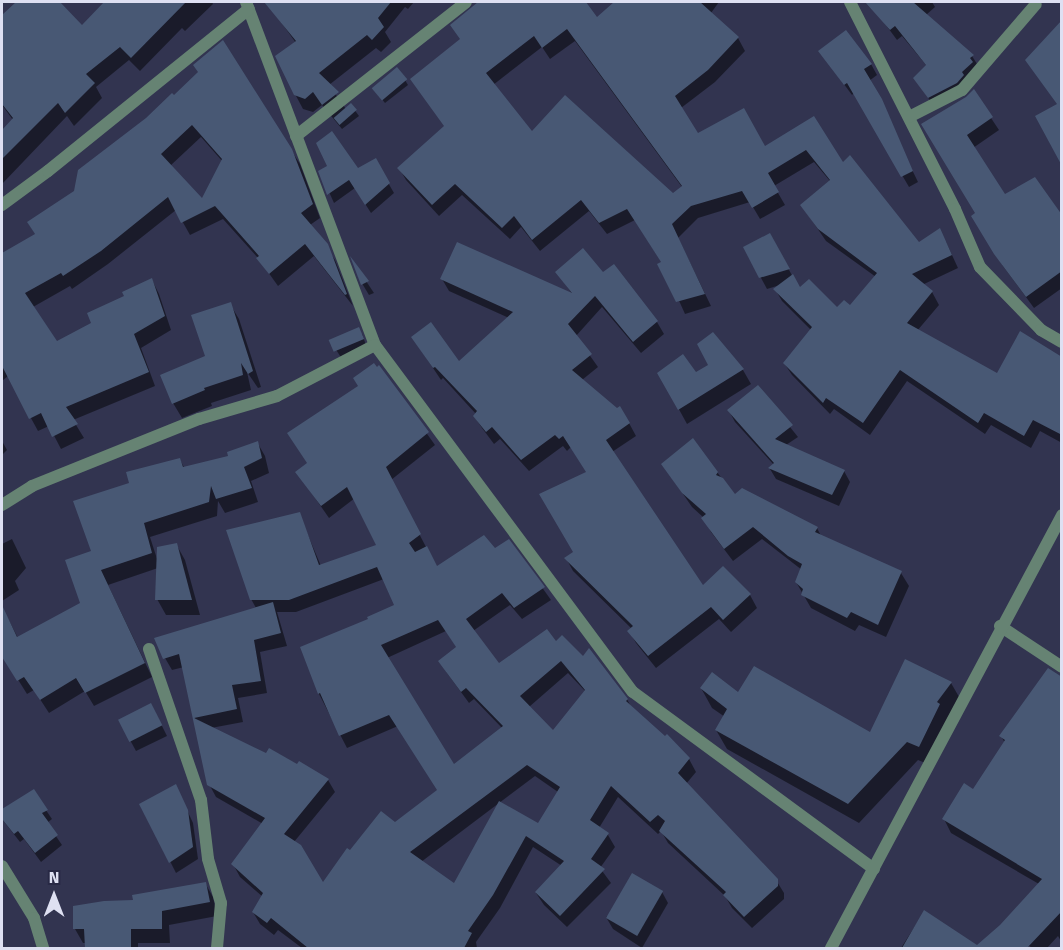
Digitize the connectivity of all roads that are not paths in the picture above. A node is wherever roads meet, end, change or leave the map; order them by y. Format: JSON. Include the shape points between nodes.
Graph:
{"nodes":[{"id":1,"x":466,"y":2,"type":"edge"},
{"id":2,"x":850,"y":2,"type":"edge"},
{"id":3,"x":1036,"y":4,"type":"dead end"},
{"id":4,"x":247,"y":5,"type":"edge"},
{"id":5,"x":909,"y":117,"type":"junction"},
{"id":6,"x":296,"y":136,"type":"junction"},
{"id":7,"x":2,"y":205,"type":"edge"},
{"id":8,"x":1062,"y":342,"type":"edge"},
{"id":9,"x":375,"y":345,"type":"junction"},
{"id":10,"x":2,"y":505,"type":"edge"},
{"id":11,"x":1062,"y":515,"type":"edge"},
{"id":12,"x":1000,"y":626,"type":"junction"},
{"id":13,"x":149,"y":649,"type":"dead end"},
{"id":14,"x":1062,"y":667,"type":"edge"},
{"id":15,"x":2,"y":866,"type":"edge"},
{"id":16,"x":874,"y":869,"type":"junction"},
{"id":17,"x":43,"y":948,"type":"edge"},
{"id":18,"x":217,"y":948,"type":"edge"},
{"id":19,"x":831,"y":948,"type":"edge"}],
"edges":[{"from":1,"to":6,"type":"street"},
{"from":2,"to":5,"type":"street"},
{"from":3,"to":5,"type":"street","via":[[962,90]]},
{"from":4,"to":6,"type":"street"},
{"from":4,"to":7,"type":"street"},
{"from":5,"to":8,"type":"street","via":[[980,267],[1041,330]]},
{"from":6,"to":9,"type":"street"},
{"from":9,"to":10,"type":"street","via":[[277,396],[188,423],[32,486]]},
{"from":9,"to":16,"type":"street","via":[[633,692]]},
{"from":11,"to":12,"type":"street"},
{"from":12,"to":14,"type":"street"},
{"from":12,"to":16,"type":"street"},
{"from":13,"to":18,"type":"street","via":[[201,801],[208,859],[221,903]]},
{"from":15,"to":17,"type":"street","via":[[34,918]]},
{"from":16,"to":19,"type":"street"}]}
